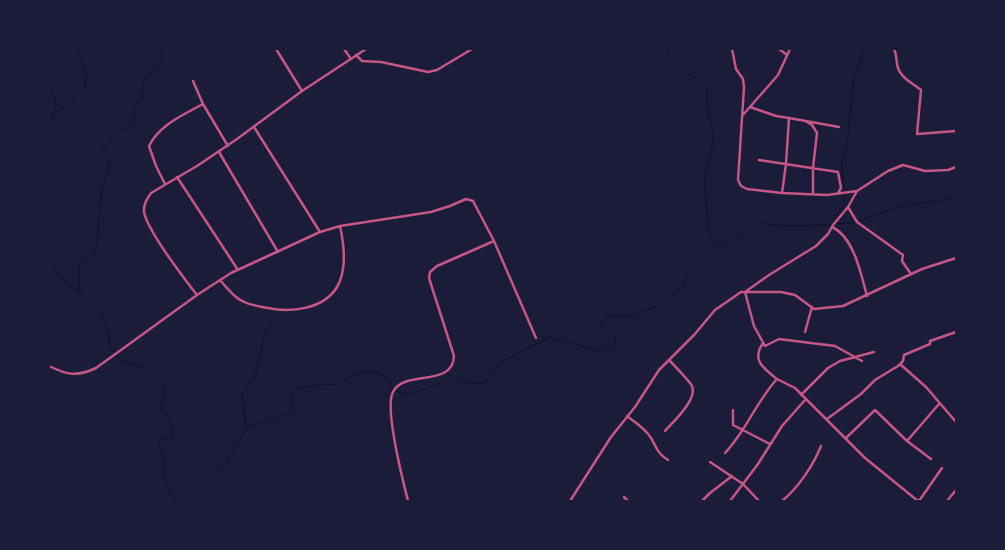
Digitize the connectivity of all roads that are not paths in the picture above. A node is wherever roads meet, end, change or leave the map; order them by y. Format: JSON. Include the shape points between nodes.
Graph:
{"nodes":[{"id":1,"x":276,"y":49,"type":"edge"},
{"id":2,"x":344,"y":49,"type":"edge"},
{"id":3,"x":366,"y":49,"type":"edge"},
{"id":4,"x":472,"y":49,"type":"edge"},
{"id":5,"x":732,"y":49,"type":"edge"},
{"id":6,"x":779,"y":49,"type":"edge"},
{"id":7,"x":790,"y":49,"type":"edge"},
{"id":8,"x":894,"y":49,"type":"edge"},
{"id":9,"x":356,"y":55,"type":"junction"},
{"id":10,"x":787,"y":55,"type":"junction"},
{"id":11,"x":351,"y":59,"type":"junction"},
{"id":12,"x":193,"y":81,"type":"dead end"},
{"id":13,"x":302,"y":91,"type":"junction"},
{"id":14,"x":203,"y":104,"type":"junction"},
{"id":15,"x":750,"y":107,"type":"junction"},
{"id":16,"x":742,"y":116,"type":"junction"},
{"id":17,"x":789,"y":118,"type":"junction"},
{"id":18,"x":807,"y":122,"type":"junction"},
{"id":19,"x":254,"y":127,"type":"junction"},
{"id":20,"x":839,"y":127,"type":"dead end"},
{"id":21,"x":956,"y":131,"type":"edge"},
{"id":22,"x":228,"y":146,"type":"junction"},
{"id":23,"x":219,"y":152,"type":"junction"},
{"id":24,"x":760,"y":160,"type":"dead end"},
{"id":25,"x":786,"y":164,"type":"junction"},
{"id":26,"x":956,"y":167,"type":"edge"},
{"id":27,"x":813,"y":168,"type":"junction"},
{"id":28,"x":177,"y":177,"type":"junction"},
{"id":29,"x":165,"y":184,"type":"junction"},
{"id":30,"x":857,"y":191,"type":"junction"},
{"id":31,"x":782,"y":193,"type":"junction"},
{"id":32,"x":838,"y":193,"type":"junction"},
{"id":33,"x":813,"y":194,"type":"junction"},
{"id":34,"x":848,"y":207,"type":"junction"},
{"id":35,"x":340,"y":226,"type":"junction"},
{"id":36,"x":832,"y":227,"type":"junction"},
{"id":37,"x":320,"y":232,"type":"junction"},
{"id":38,"x":494,"y":241,"type":"junction"},
{"id":39,"x":278,"y":252,"type":"junction"},
{"id":40,"x":956,"y":258,"type":"edge"},
{"id":41,"x":238,"y":270,"type":"junction"},
{"id":42,"x":911,"y":274,"type":"junction"},
{"id":43,"x":220,"y":280,"type":"junction"},
{"id":44,"x":745,"y":292,"type":"junction"},
{"id":45,"x":197,"y":295,"type":"junction"},
{"id":46,"x":867,"y":296,"type":"junction"},
{"id":47,"x":812,"y":307,"type":"junction"},
{"id":48,"x":805,"y":332,"type":"dead end"},
{"id":49,"x":956,"y":332,"type":"edge"},
{"id":50,"x":536,"y":338,"type":"dead end"},
{"id":51,"x":763,"y":343,"type":"junction"},
{"id":52,"x":874,"y":352,"type":"dead end"},
{"id":53,"x":856,"y":357,"type":"junction"},
{"id":54,"x":669,"y":360,"type":"junction"},
{"id":55,"x":862,"y":361,"type":"dead end"},
{"id":56,"x":900,"y":364,"type":"junction"},
{"id":57,"x":49,"y":366,"type":"edge"},
{"id":58,"x":777,"y":379,"type":"junction"},
{"id":59,"x":801,"y":394,"type":"junction"},
{"id":60,"x":805,"y":400,"type":"junction"},
{"id":61,"x":940,"y":404,"type":"junction"},
{"id":62,"x":732,"y":410,"type":"dead end"},
{"id":63,"x":627,"y":416,"type":"junction"},
{"id":64,"x":826,"y":419,"type":"junction"},
{"id":65,"x":956,"y":422,"type":"edge"},
{"id":66,"x":743,"y":430,"type":"junction"},
{"id":67,"x":665,"y":431,"type":"dead end"},
{"id":68,"x":846,"y":438,"type":"junction"},
{"id":69,"x":907,"y":441,"type":"junction"},
{"id":70,"x":770,"y":444,"type":"junction"},
{"id":71,"x":821,"y":446,"type":"dead end"},
{"id":72,"x":724,"y":453,"type":"dead end"},
{"id":73,"x":931,"y":459,"type":"dead end"},
{"id":74,"x":668,"y":460,"type":"dead end"},
{"id":75,"x":710,"y":462,"type":"dead end"},
{"id":76,"x":942,"y":468,"type":"dead end"},
{"id":77,"x":732,"y":476,"type":"junction"},
{"id":78,"x":743,"y":484,"type":"junction"},
{"id":79,"x":956,"y":490,"type":"edge"},
{"id":80,"x":624,"y":497,"type":"dead end"},
{"id":81,"x":408,"y":501,"type":"edge"},
{"id":82,"x":570,"y":501,"type":"edge"},
{"id":83,"x":628,"y":501,"type":"edge"},
{"id":84,"x":702,"y":501,"type":"edge"},
{"id":85,"x":730,"y":501,"type":"edge"},
{"id":86,"x":760,"y":501,"type":"edge"},
{"id":87,"x":782,"y":501,"type":"edge"},
{"id":88,"x":918,"y":501,"type":"edge"},
{"id":89,"x":948,"y":501,"type":"edge"}],
"edges":[{"from":1,"to":13,"type":"street"},
{"from":2,"to":11,"type":"street"},
{"from":3,"to":9,"type":"street"},
{"from":4,"to":9,"type":"street","via":[[428,72],[362,61]]},
{"from":5,"to":16,"type":"street","via":[[736,69],[743,79]]},
{"from":6,"to":10,"type":"street"},
{"from":7,"to":10,"type":"street"},
{"from":8,"to":21,"type":"street","via":[[898,70],[921,90],[916,134]]},
{"from":9,"to":11,"type":"street"},
{"from":10,"to":15,"type":"street","via":[[778,75]]},
{"from":11,"to":13,"type":"street"},
{"from":12,"to":14,"type":"street"},
{"from":13,"to":19,"type":"street"},
{"from":14,"to":22,"type":"street"},
{"from":14,"to":29,"type":"street","via":[[166,125],[149,146]]},
{"from":15,"to":16,"type":"street"},
{"from":15,"to":17,"type":"street"},
{"from":16,"to":31,"type":"street","via":[[738,180],[747,189]]},
{"from":17,"to":18,"type":"street"},
{"from":17,"to":25,"type":"street"},
{"from":18,"to":20,"type":"street"},
{"from":18,"to":27,"type":"street","via":[[817,133]]},
{"from":19,"to":22,"type":"street"},
{"from":19,"to":37,"type":"street"},
{"from":22,"to":23,"type":"street"},
{"from":23,"to":28,"type":"street"},
{"from":23,"to":39,"type":"street"},
{"from":24,"to":25,"type":"street"},
{"from":25,"to":27,"type":"street"},
{"from":25,"to":31,"type":"street"},
{"from":26,"to":30,"type":"street","via":[[925,171],[903,165]]},
{"from":27,"to":32,"type":"street","via":[[838,172],[841,188]]},
{"from":27,"to":33,"type":"street"},
{"from":28,"to":29,"type":"street"},
{"from":28,"to":41,"type":"street"},
{"from":29,"to":45,"type":"street","via":[[150,194],[146,201],[146,218]]},
{"from":30,"to":32,"type":"street"},
{"from":30,"to":34,"type":"street"},
{"from":31,"to":33,"type":"street"},
{"from":32,"to":33,"type":"street"},
{"from":34,"to":36,"type":"street"},
{"from":34,"to":42,"type":"street","via":[[857,222],[903,255],[902,262]]},
{"from":35,"to":37,"type":"street"},
{"from":35,"to":38,"type":"street","via":[[431,212],[466,199],[473,201]]},
{"from":35,"to":43,"type":"street","via":[[344,240],[342,272],[337,287],[311,307],[283,310],[250,304],[236,298]]},
{"from":36,"to":44,"type":"street","via":[[816,246]]},
{"from":36,"to":46,"type":"street","via":[[839,230],[854,250]]},
{"from":37,"to":39,"type":"street"},
{"from":38,"to":50,"type":"street"},
{"from":38,"to":81,"type":"street","via":[[430,272],[429,278],[454,361],[440,375],[402,382],[391,395],[397,455]]},
{"from":39,"to":41,"type":"street"},
{"from":40,"to":42,"type":"street"},
{"from":41,"to":43,"type":"street"},
{"from":42,"to":46,"type":"street"},
{"from":43,"to":45,"type":"street"},
{"from":44,"to":47,"type":"street","via":[[795,295]]},
{"from":44,"to":51,"type":"street","via":[[754,326]]},
{"from":44,"to":54,"type":"street","via":[[715,310]]},
{"from":45,"to":57,"type":"street","via":[[85,374],[69,374]]},
{"from":46,"to":47,"type":"street","via":[[837,307],[814,310]]},
{"from":47,"to":48,"type":"street"},
{"from":49,"to":56,"type":"street","via":[[904,355]]},
{"from":51,"to":53,"type":"street","via":[[765,346],[779,339],[835,346]]},
{"from":51,"to":58,"type":"street","via":[[757,357]]},
{"from":52,"to":53,"type":"street"},
{"from":53,"to":55,"type":"street"},
{"from":53,"to":59,"type":"street","via":[[828,368]]},
{"from":54,"to":63,"type":"street"},
{"from":54,"to":67,"type":"street","via":[[692,386],[693,395]]},
{"from":56,"to":61,"type":"street"},
{"from":56,"to":64,"type":"street"},
{"from":58,"to":59,"type":"street"},
{"from":58,"to":66,"type":"street"},
{"from":59,"to":60,"type":"street"},
{"from":60,"to":64,"type":"street"},
{"from":60,"to":70,"type":"street"},
{"from":61,"to":65,"type":"street"},
{"from":61,"to":69,"type":"street"},
{"from":62,"to":66,"type":"street","via":[[733,424]]},
{"from":63,"to":74,"type":"street","via":[[651,438],[654,447]]},
{"from":63,"to":82,"type":"street"},
{"from":64,"to":68,"type":"street"},
{"from":66,"to":70,"type":"street"},
{"from":66,"to":72,"type":"street"},
{"from":68,"to":69,"type":"street","via":[[875,410]]},
{"from":68,"to":88,"type":"street","via":[[865,458]]},
{"from":69,"to":73,"type":"street"},
{"from":70,"to":78,"type":"street"},
{"from":71,"to":87,"type":"street","via":[[804,476]]},
{"from":75,"to":77,"type":"street"},
{"from":76,"to":88,"type":"street"},
{"from":77,"to":78,"type":"street"},
{"from":77,"to":84,"type":"street"},
{"from":78,"to":85,"type":"street"},
{"from":78,"to":86,"type":"street"},
{"from":79,"to":89,"type":"street"},
{"from":80,"to":83,"type":"street"}]}
